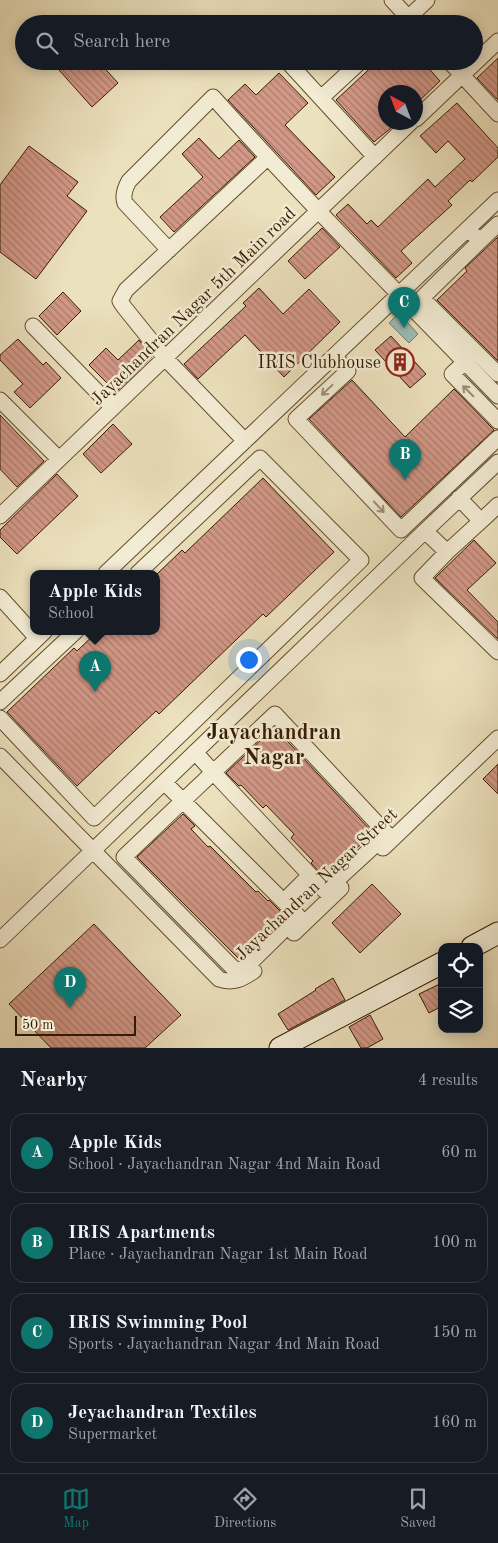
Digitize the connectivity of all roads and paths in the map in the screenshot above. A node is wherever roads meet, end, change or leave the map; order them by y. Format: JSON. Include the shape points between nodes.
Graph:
{"nodes":[{"id":1,"x":392,"y":0,"type":"edge"},
{"id":2,"x":427,"y":0,"type":"edge"},
{"id":3,"x":403,"y":15,"type":"edge"},
{"id":4,"x":414,"y":15,"type":"edge"},
{"id":5,"x":498,"y":41,"type":"edge"},
{"id":6,"x":483,"y":54,"type":"edge"},
{"id":7,"x":295,"y":70,"type":"edge"},
{"id":8,"x":351,"y":70,"type":"edge"},
{"id":9,"x":457,"y":70,"type":"edge"},
{"id":10,"x":465,"y":70,"type":"edge"},
{"id":11,"x":461,"y":74,"type":"junction"},
{"id":12,"x":321,"y":98,"type":"junction"},
{"id":13,"x":423,"y":111,"type":"edge"},
{"id":14,"x":498,"y":114,"type":"edge"},
{"id":15,"x":403,"y":130,"type":"edge"},
{"id":16,"x":375,"y":157,"type":"junction"},
{"id":17,"x":267,"y":158,"type":"junction"},
{"id":18,"x":498,"y":200,"type":"edge"},
{"id":19,"x":318,"y":212,"type":"junction"},
{"id":20,"x":498,"y":224,"type":"edge"},
{"id":21,"x":468,"y":229,"type":"junction"},
{"id":22,"x":480,"y":241,"type":"junction"},
{"id":23,"x":169,"y":250,"type":"junction"},
{"id":24,"x":399,"y":294,"type":"junction"},
{"id":25,"x":33,"y":326,"type":"dead end"},
{"id":26,"x":334,"y":356,"type":"junction"},
{"id":27,"x":165,"y":358,"type":"junction"},
{"id":28,"x":465,"y":362,"type":"junction"},
{"id":29,"x":498,"y":374,"type":"edge"},
{"id":30,"x":498,"y":396,"type":"edge"},
{"id":31,"x":3,"y":408,"type":"edge"},
{"id":32,"x":113,"y":408,"type":"junction"},
{"id":33,"x":498,"y":421,"type":"edge"},
{"id":34,"x":498,"y":438,"type":"edge"},
{"id":35,"x":245,"y":441,"type":"junction"},
{"id":36,"x":59,"y":459,"type":"junction"},
{"id":37,"x":498,"y":464,"type":"edge"},
{"id":38,"x":459,"y":498,"type":"junction"},
{"id":39,"x":498,"y":505,"type":"edge"},
{"id":40,"x":0,"y":516,"type":"edge"},
{"id":41,"x":481,"y":521,"type":"junction"},
{"id":42,"x":425,"y":531,"type":"junction"},
{"id":43,"x":447,"y":552,"type":"junction"},
{"id":44,"x":109,"y":570,"type":"edge"},
{"id":45,"x":141,"y":570,"type":"edge"},
{"id":46,"x":0,"y":597,"type":"edge"},
{"id":47,"x":30,"y":624,"type":"edge"},
{"id":48,"x":285,"y":633,"type":"junction"},
{"id":49,"x":40,"y":635,"type":"edge"},
{"id":50,"x":72,"y":635,"type":"edge"},
{"id":51,"x":302,"y":649,"type":"junction"},
{"id":52,"x":498,"y":652,"type":"edge"},
{"id":53,"x":0,"y":674,"type":"edge"},
{"id":54,"x":0,"y":702,"type":"edge"},
{"id":55,"x":0,"y":718,"type":"edge"},
{"id":56,"x":498,"y":738,"type":"edge"},
{"id":57,"x":174,"y":741,"type":"junction"},
{"id":58,"x":192,"y":755,"type":"junction"},
{"id":59,"x":0,"y":756,"type":"edge"},
{"id":60,"x":213,"y":772,"type":"junction"},
{"id":61,"x":164,"y":782,"type":"junction"},
{"id":62,"x":183,"y":801,"type":"junction"},
{"id":63,"x":92,"y":851,"type":"junction"},
{"id":64,"x":310,"y":875,"type":"junction"},
{"id":65,"x":284,"y":901,"type":"junction"},
{"id":66,"x":498,"y":933,"type":"edge"},
{"id":67,"x":0,"y":940,"type":"edge"},
{"id":68,"x":479,"y":943,"type":"edge"},
{"id":69,"x":438,"y":964,"type":"edge"},
{"id":70,"x":280,"y":1048,"type":"edge"}],
"edges":[{"from":1,"to":3,"type":"street"},
{"from":2,"to":4,"type":"street"},
{"from":5,"to":6,"type":"street"},
{"from":7,"to":12,"type":"street"},
{"from":8,"to":12,"type":"street"},
{"from":9,"to":11,"type":"street"},
{"from":10,"to":11,"type":"street"},
{"from":11,"to":13,"type":"street"},
{"from":11,"to":14,"type":"street"},
{"from":12,"to":16,"type":"street"},
{"from":15,"to":16,"type":"street","name":"Jayachandran Nagar 5th Main road"},
{"from":16,"to":19,"type":"street","name":"Jayachandran Nagar 5th Main road"},
{"from":17,"to":19,"type":"street"},
{"from":17,"to":23,"type":"street"},
{"from":17,"to":23,"type":"street","via":[[213,97],[126,186],[125,203]]},
{"from":18,"to":21,"type":"street"},
{"from":19,"to":24,"type":"street"},
{"from":19,"to":27,"type":"street","name":"Jayachandran Nagar 5th Main road"},
{"from":20,"to":22,"type":"street"},
{"from":21,"to":22,"type":"street"},
{"from":21,"to":24,"type":"street"},
{"from":22,"to":29,"type":"street","via":[[422,298]]},
{"from":23,"to":27,"type":"street","via":[[126,290],[120,301]]},
{"from":24,"to":26,"type":"street"},
{"from":24,"to":28,"type":"street"},
{"from":25,"to":32,"type":"street"},
{"from":26,"to":34,"type":"street","one_way":true,"via":[[348,371],[296,420],[401,530]]},
{"from":26,"to":35,"type":"street"},
{"from":27,"to":32,"type":"street","name":"Jayachandran Nagar 5th Main road"},
{"from":27,"to":35,"type":"street"},
{"from":28,"to":30,"type":"street"},
{"from":33,"to":28,"type":"street","one_way":true,"via":[[452,374]]},
{"from":31,"to":36,"type":"street"},
{"from":32,"to":36,"type":"street","name":"Jayachandran Nagar 5th Main road"},
{"from":35,"to":44,"type":"street"},
{"from":36,"to":40,"type":"street","name":"Jayachandran Nagar 5th Main road"},
{"from":37,"to":38,"type":"street"},
{"from":38,"to":41,"type":"street"},
{"from":38,"to":42,"type":"street"},
{"from":39,"to":41,"type":"street"},
{"from":41,"to":43,"type":"street"},
{"from":42,"to":43,"type":"street"},
{"from":42,"to":51,"type":"street"},
{"from":43,"to":52,"type":"street","via":[[422,578]]},
{"from":45,"to":48,"type":"street","via":[[260,458],[361,560]]},
{"from":46,"to":47,"type":"street"},
{"from":48,"to":51,"type":"street"},
{"from":48,"to":57,"type":"street"},
{"from":49,"to":53,"type":"street"},
{"from":50,"to":54,"type":"street"},
{"from":51,"to":58,"type":"street"},
{"from":55,"to":57,"type":"street","via":[[94,818]]},
{"from":56,"to":63,"type":"street","name":"Jayachandran Nagar Street","via":[[254,971],[232,982],[219,979]]},
{"from":57,"to":58,"type":"street"},
{"from":58,"to":60,"type":"street"},
{"from":58,"to":61,"type":"street"},
{"from":59,"to":63,"type":"street","name":"Jayachandran Nagar Street"},
{"from":60,"to":62,"type":"street"},
{"from":60,"to":64,"type":"street"},
{"from":60,"to":64,"type":"street","via":[[275,714],[387,834],[325,891]]},
{"from":61,"to":62,"type":"street"},
{"from":61,"to":63,"type":"street"},
{"from":62,"to":65,"type":"street"},
{"from":62,"to":65,"type":"street","via":[[124,857],[232,967],[244,969],[298,916]]},
{"from":63,"to":67,"type":"street"},
{"from":64,"to":65,"type":"street"},
{"from":66,"to":68,"type":"street"},
{"from":69,"to":70,"type":"street"}]}
